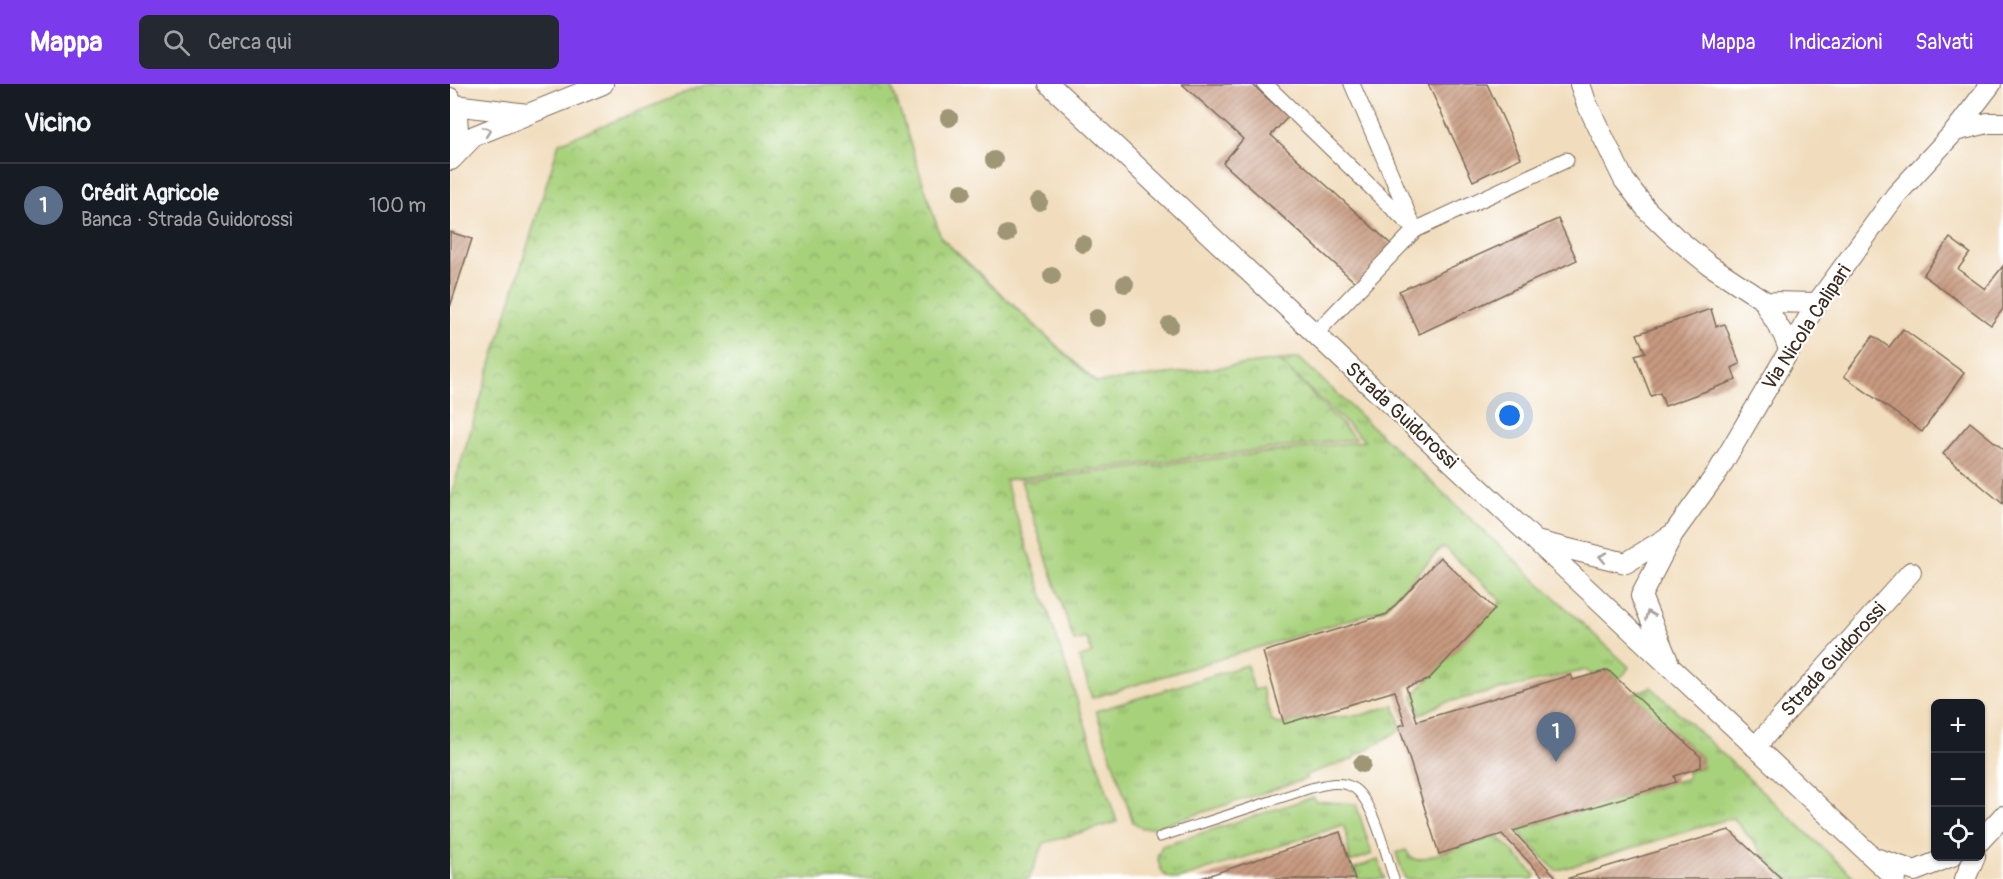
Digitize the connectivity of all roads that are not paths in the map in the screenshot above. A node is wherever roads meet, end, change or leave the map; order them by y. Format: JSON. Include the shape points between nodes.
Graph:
{"nodes":[{"id":1,"x":603,"y":84,"type":"edge"},
{"id":2,"x":1049,"y":84,"type":"edge"},
{"id":3,"x":1265,"y":84,"type":"edge"},
{"id":4,"x":1352,"y":84,"type":"edge"},
{"id":5,"x":1580,"y":84,"type":"edge"},
{"id":6,"x":1991,"y":84,"type":"edge"},
{"id":7,"x":452,"y":101,"type":"edge"},
{"id":8,"x":530,"y":114,"type":"junction"},
{"id":9,"x":2003,"y":123,"type":"edge"},
{"id":10,"x":1954,"y":131,"type":"junction"},
{"id":11,"x":450,"y":160,"type":"edge"},
{"id":12,"x":1566,"y":160,"type":"dead end"},
{"id":13,"x":1415,"y":230,"type":"junction"},
{"id":14,"x":1766,"y":302,"type":"junction"},
{"id":15,"x":1817,"y":303,"type":"junction"},
{"id":16,"x":1315,"y":334,"type":"junction"},
{"id":17,"x":1789,"y":349,"type":"junction"},
{"id":18,"x":1673,"y":534,"type":"junction"},
{"id":19,"x":1537,"y":542,"type":"junction"},
{"id":20,"x":1911,"y":572,"type":"dead end"},
{"id":21,"x":1672,"y":669,"type":"junction"},
{"id":22,"x":1755,"y":747,"type":"junction"},
{"id":23,"x":2003,"y":816,"type":"edge"},
{"id":24,"x":1160,"y":837,"type":"dead end"},
{"id":25,"x":1985,"y":839,"type":"edge"},
{"id":26,"x":1872,"y":857,"type":"junction"},
{"id":27,"x":1940,"y":861,"type":"edge"},
{"id":28,"x":1973,"y":861,"type":"edge"},
{"id":29,"x":1394,"y":879,"type":"edge"},
{"id":30,"x":1896,"y":879,"type":"edge"},
{"id":31,"x":1965,"y":879,"type":"edge"}],
"edges":[{"from":1,"to":8,"type":"street"},
{"from":2,"to":16,"type":"street","name":"Strada Guidorossi"},
{"from":3,"to":13,"type":"street"},
{"from":4,"to":13,"type":"street"},
{"from":5,"to":14,"type":"street","via":[[1624,180],[1648,211],[1708,264]]},
{"from":6,"to":10,"type":"street","name":"Via Nicola Calipari"},
{"from":7,"to":8,"type":"street"},
{"from":7,"to":11,"type":"street","via":[[459,123]]},
{"from":11,"to":8,"type":"street","one_way":true,"via":[[474,136]]},
{"from":9,"to":10,"type":"street"},
{"from":10,"to":15,"type":"street","name":"Via Nicola Calipari","via":[[1896,195]]},
{"from":12,"to":13,"type":"street"},
{"from":13,"to":16,"type":"street"},
{"from":14,"to":15,"type":"street"},
{"from":14,"to":17,"type":"street"},
{"from":15,"to":17,"type":"street","name":"Via Nicola Calipari"},
{"from":16,"to":19,"type":"street","name":"Strada Guidorossi"},
{"from":17,"to":18,"type":"street","name":"Via Nicola Calipari","via":[[1717,473]]},
{"from":18,"to":19,"type":"street","name":"Via Nicola Calipari","one_way":true,"via":[[1626,563]]},
{"from":21,"to":18,"type":"street","name":"Via Nicola Calipari","one_way":true,"via":[[1641,596]]},
{"from":19,"to":21,"type":"street","name":"Strada Guidorossi"},
{"from":20,"to":22,"type":"street","name":"Strada Guidorossi"},
{"from":21,"to":22,"type":"street","name":"Strada Guidorossi"},
{"from":22,"to":26,"type":"street","name":"Strada Guidorossi"},
{"from":23,"to":25,"type":"street"},
{"from":24,"to":29,"type":"lane","via":[[1311,788],[1341,784],[1353,787],[1366,803]]},
{"from":26,"to":27,"type":"street","via":[[1915,871]]},
{"from":26,"to":30,"type":"street","name":"Strada Guidorossi"},
{"from":28,"to":31,"type":"street"}]}
